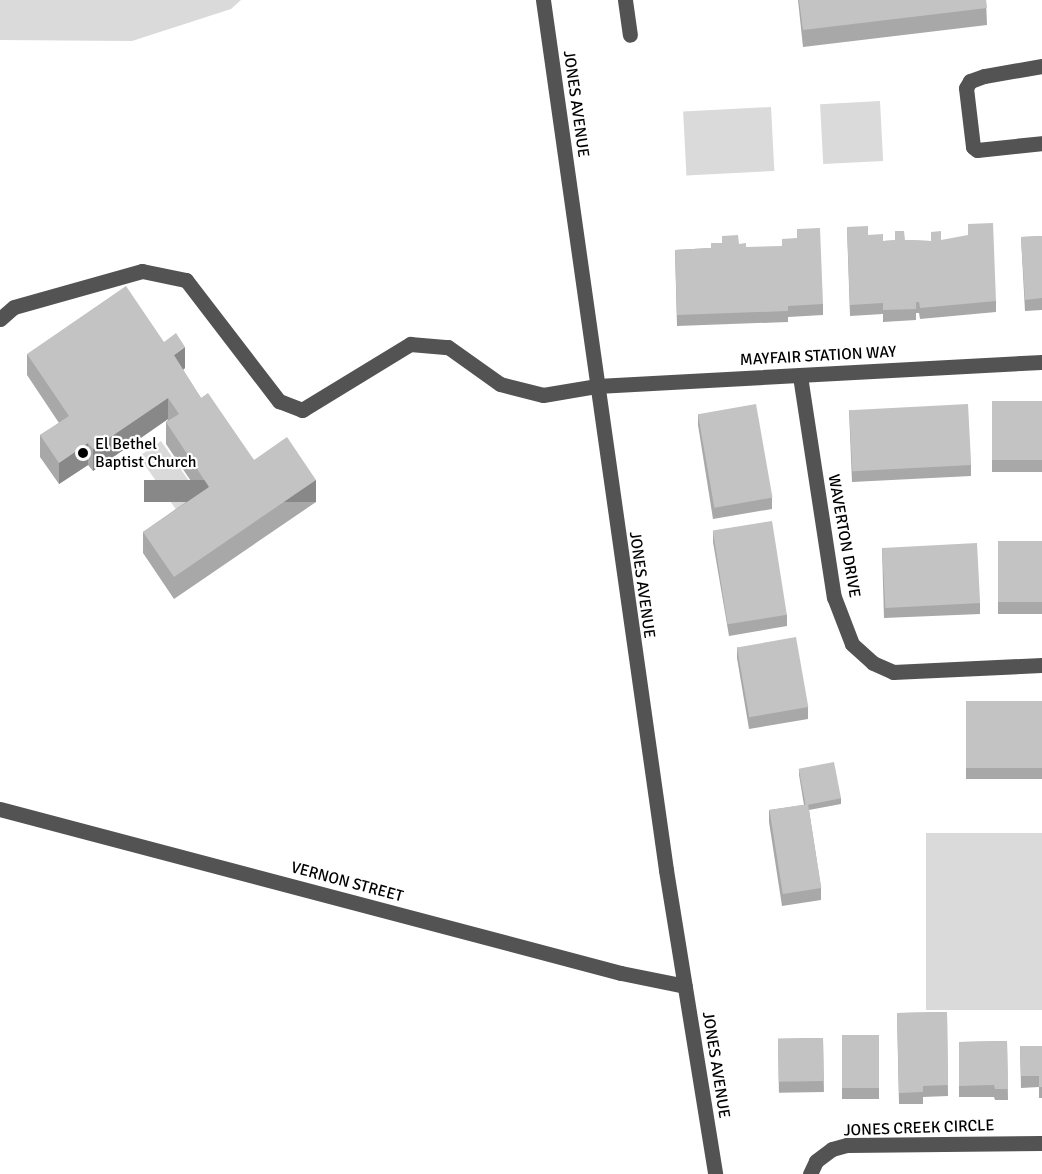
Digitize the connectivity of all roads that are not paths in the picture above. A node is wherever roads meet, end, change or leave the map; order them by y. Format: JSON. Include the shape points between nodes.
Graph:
{"nodes":[{"id":1,"x":543,"y":0,"type":"edge"},
{"id":2,"x":625,"y":0,"type":"edge"},
{"id":3,"x":630,"y":35,"type":"dead end"},
{"id":4,"x":1042,"y":66,"type":"edge"},
{"id":5,"x":1042,"y":143,"type":"edge"},
{"id":6,"x":0,"y":319,"type":"edge"},
{"id":7,"x":1042,"y":362,"type":"edge"},
{"id":8,"x":800,"y":376,"type":"junction"},
{"id":9,"x":597,"y":386,"type":"junction"},
{"id":10,"x":1042,"y":664,"type":"edge"},
{"id":11,"x":0,"y":809,"type":"edge"},
{"id":12,"x":685,"y":986,"type":"junction"},
{"id":13,"x":1042,"y":1143,"type":"edge"},
{"id":14,"x":715,"y":1174,"type":"edge"},
{"id":15,"x":810,"y":1174,"type":"edge"}],
"edges":[{"from":1,"to":9,"type":"street","name":"JONES AVENUE"},
{"from":2,"to":3,"type":"street"},
{"from":4,"to":5,"type":"street","via":[[984,76],[970,81],[966,88],[973,147],[977,150]]},
{"from":6,"to":9,"type":"street","name":"MAYFAIR STATION WAY","via":[[14,307],[142,271],[186,280],[279,401],[302,410],[410,344],[448,347],[500,384],[543,395]]},
{"from":7,"to":8,"type":"street","name":"MAYFAIR STATION WAY"},
{"from":8,"to":9,"type":"street","name":"MAYFAIR STATION WAY"},
{"from":8,"to":10,"type":"street","name":"WAVERTON DRIVE","via":[[834,597],[852,644],[873,663],[894,672]]},
{"from":9,"to":12,"type":"street","name":"JONES AVENUE"},
{"from":11,"to":12,"type":"street","name":"VERNON STREET","via":[[621,973]]},
{"from":12,"to":14,"type":"street","name":"JONES AVENUE"},
{"from":13,"to":15,"type":"street","name":"JONES CREEK CIRCLE","via":[[847,1145],[832,1149],[816,1161]]}]}
